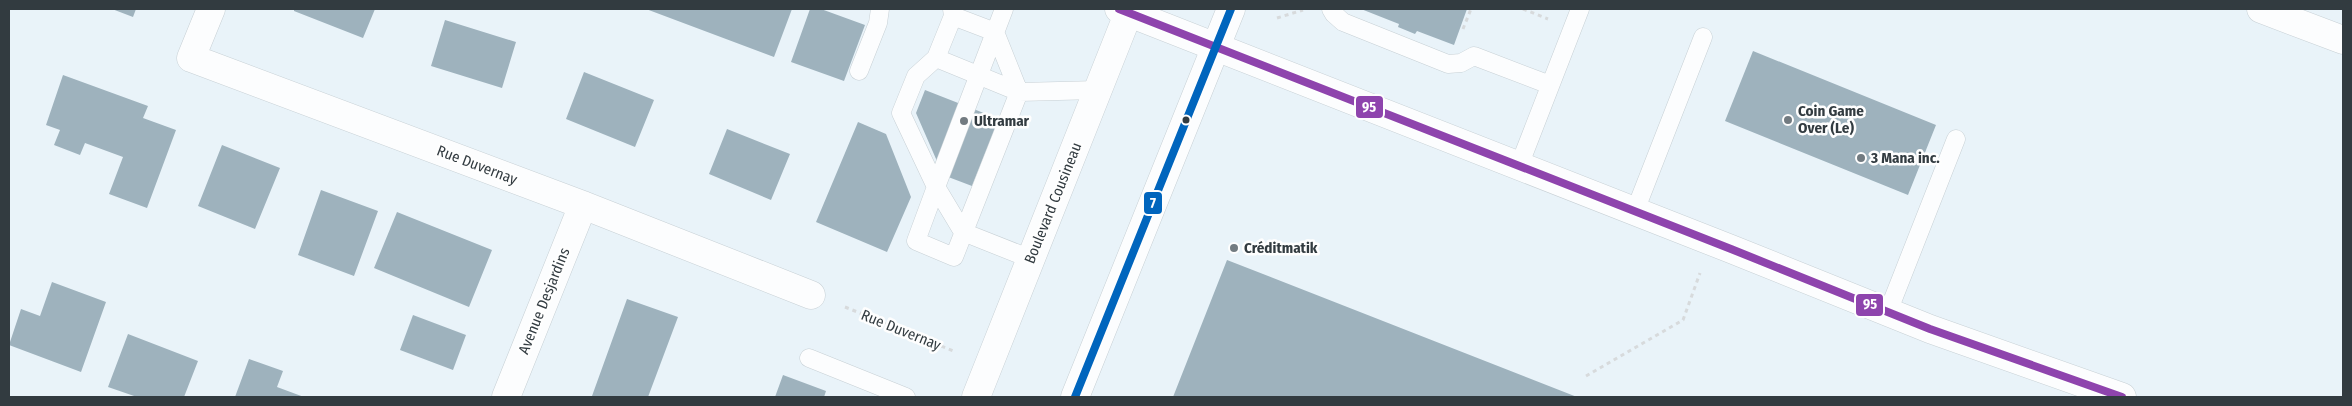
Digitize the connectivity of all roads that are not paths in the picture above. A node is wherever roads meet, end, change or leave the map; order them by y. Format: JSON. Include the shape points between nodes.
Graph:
{"nodes":[{"id":1,"x":211,"y":9,"type":"edge"},
{"id":2,"x":880,"y":9,"type":"edge"},
{"id":3,"x":1004,"y":9,"type":"edge"},
{"id":4,"x":1231,"y":9,"type":"edge"},
{"id":5,"x":1330,"y":9,"type":"edge"},
{"id":6,"x":1580,"y":9,"type":"edge"},
{"id":7,"x":2261,"y":9,"type":"edge"},
{"id":8,"x":1126,"y":10,"type":"edge"},
{"id":9,"x":952,"y":12,"type":"edge"},
{"id":10,"x":995,"y":32,"type":"junction"},
{"id":11,"x":1703,"y":37,"type":"dead end"},
{"id":12,"x":2343,"y":40,"type":"edge"},
{"id":13,"x":1216,"y":47,"type":"junction"},
{"id":14,"x":936,"y":58,"type":"junction"},
{"id":15,"x":859,"y":71,"type":"dead end"},
{"id":16,"x":977,"y":75,"type":"junction"},
{"id":17,"x":1550,"y":85,"type":"junction"},
{"id":18,"x":1098,"y":90,"type":"junction"},
{"id":19,"x":1019,"y":92,"type":"junction"},
{"id":20,"x":1956,"y":139,"type":"dead end"},
{"id":21,"x":1519,"y":166,"type":"junction"},
{"id":22,"x":936,"y":187,"type":"junction"},
{"id":23,"x":583,"y":205,"type":"junction"},
{"id":24,"x":1635,"y":211,"type":"junction"},
{"id":25,"x":963,"y":232,"type":"junction"},
{"id":26,"x":1031,"y":259,"type":"junction"},
{"id":27,"x":811,"y":295,"type":"dead end"},
{"id":28,"x":1888,"y":312,"type":"junction"},
{"id":29,"x":809,"y":358,"type":"dead end"},
{"id":30,"x":506,"y":397,"type":"edge"},
{"id":31,"x":906,"y":397,"type":"edge"},
{"id":32,"x":976,"y":397,"type":"edge"},
{"id":33,"x":1075,"y":397,"type":"edge"},
{"id":34,"x":2122,"y":397,"type":"edge"}],
"edges":[{"from":1,"to":23,"type":"street","name":"Rue Duvernay","via":[[191,58]]},
{"from":2,"to":15,"type":"lane","via":[[878,23]]},
{"from":3,"to":10,"type":"lane"},
{"from":4,"to":13,"type":"street"},
{"from":5,"to":17,"type":"lane","via":[[1344,22],[1448,64],[1461,63],[1474,56]]},
{"from":6,"to":17,"type":"lane"},
{"from":7,"to":12,"type":"street"},
{"from":8,"to":13,"type":"street"},
{"from":8,"to":18,"type":"street","name":"Boulevard Cousineau"},
{"from":9,"to":10,"type":"lane"},
{"from":9,"to":14,"type":"lane"},
{"from":10,"to":16,"type":"lane"},
{"from":10,"to":19,"type":"lane"},
{"from":11,"to":24,"type":"lane"},
{"from":13,"to":21,"type":"street"},
{"from":13,"to":33,"type":"street"},
{"from":14,"to":16,"type":"lane"},
{"from":14,"to":22,"type":"lane","via":[[916,76],[902,113]]},
{"from":16,"to":19,"type":"lane"},
{"from":16,"to":22,"type":"lane"},
{"from":17,"to":21,"type":"lane"},
{"from":18,"to":19,"type":"lane"},
{"from":18,"to":26,"type":"street","name":"Boulevard Cousineau"},
{"from":19,"to":25,"type":"lane"},
{"from":20,"to":28,"type":"lane"},
{"from":21,"to":24,"type":"street"},
{"from":22,"to":25,"type":"lane"},
{"from":22,"to":25,"type":"lane","via":[[916,241],[954,256]]},
{"from":23,"to":27,"type":"street","name":"Rue Duvernay"},
{"from":23,"to":30,"type":"street","name":"Avenue Desjardins"},
{"from":24,"to":28,"type":"street"},
{"from":25,"to":26,"type":"lane"},
{"from":26,"to":32,"type":"street","name":"Boulevard Cousineau"},
{"from":28,"to":34,"type":"street"},
{"from":29,"to":31,"type":"lane"}]}
